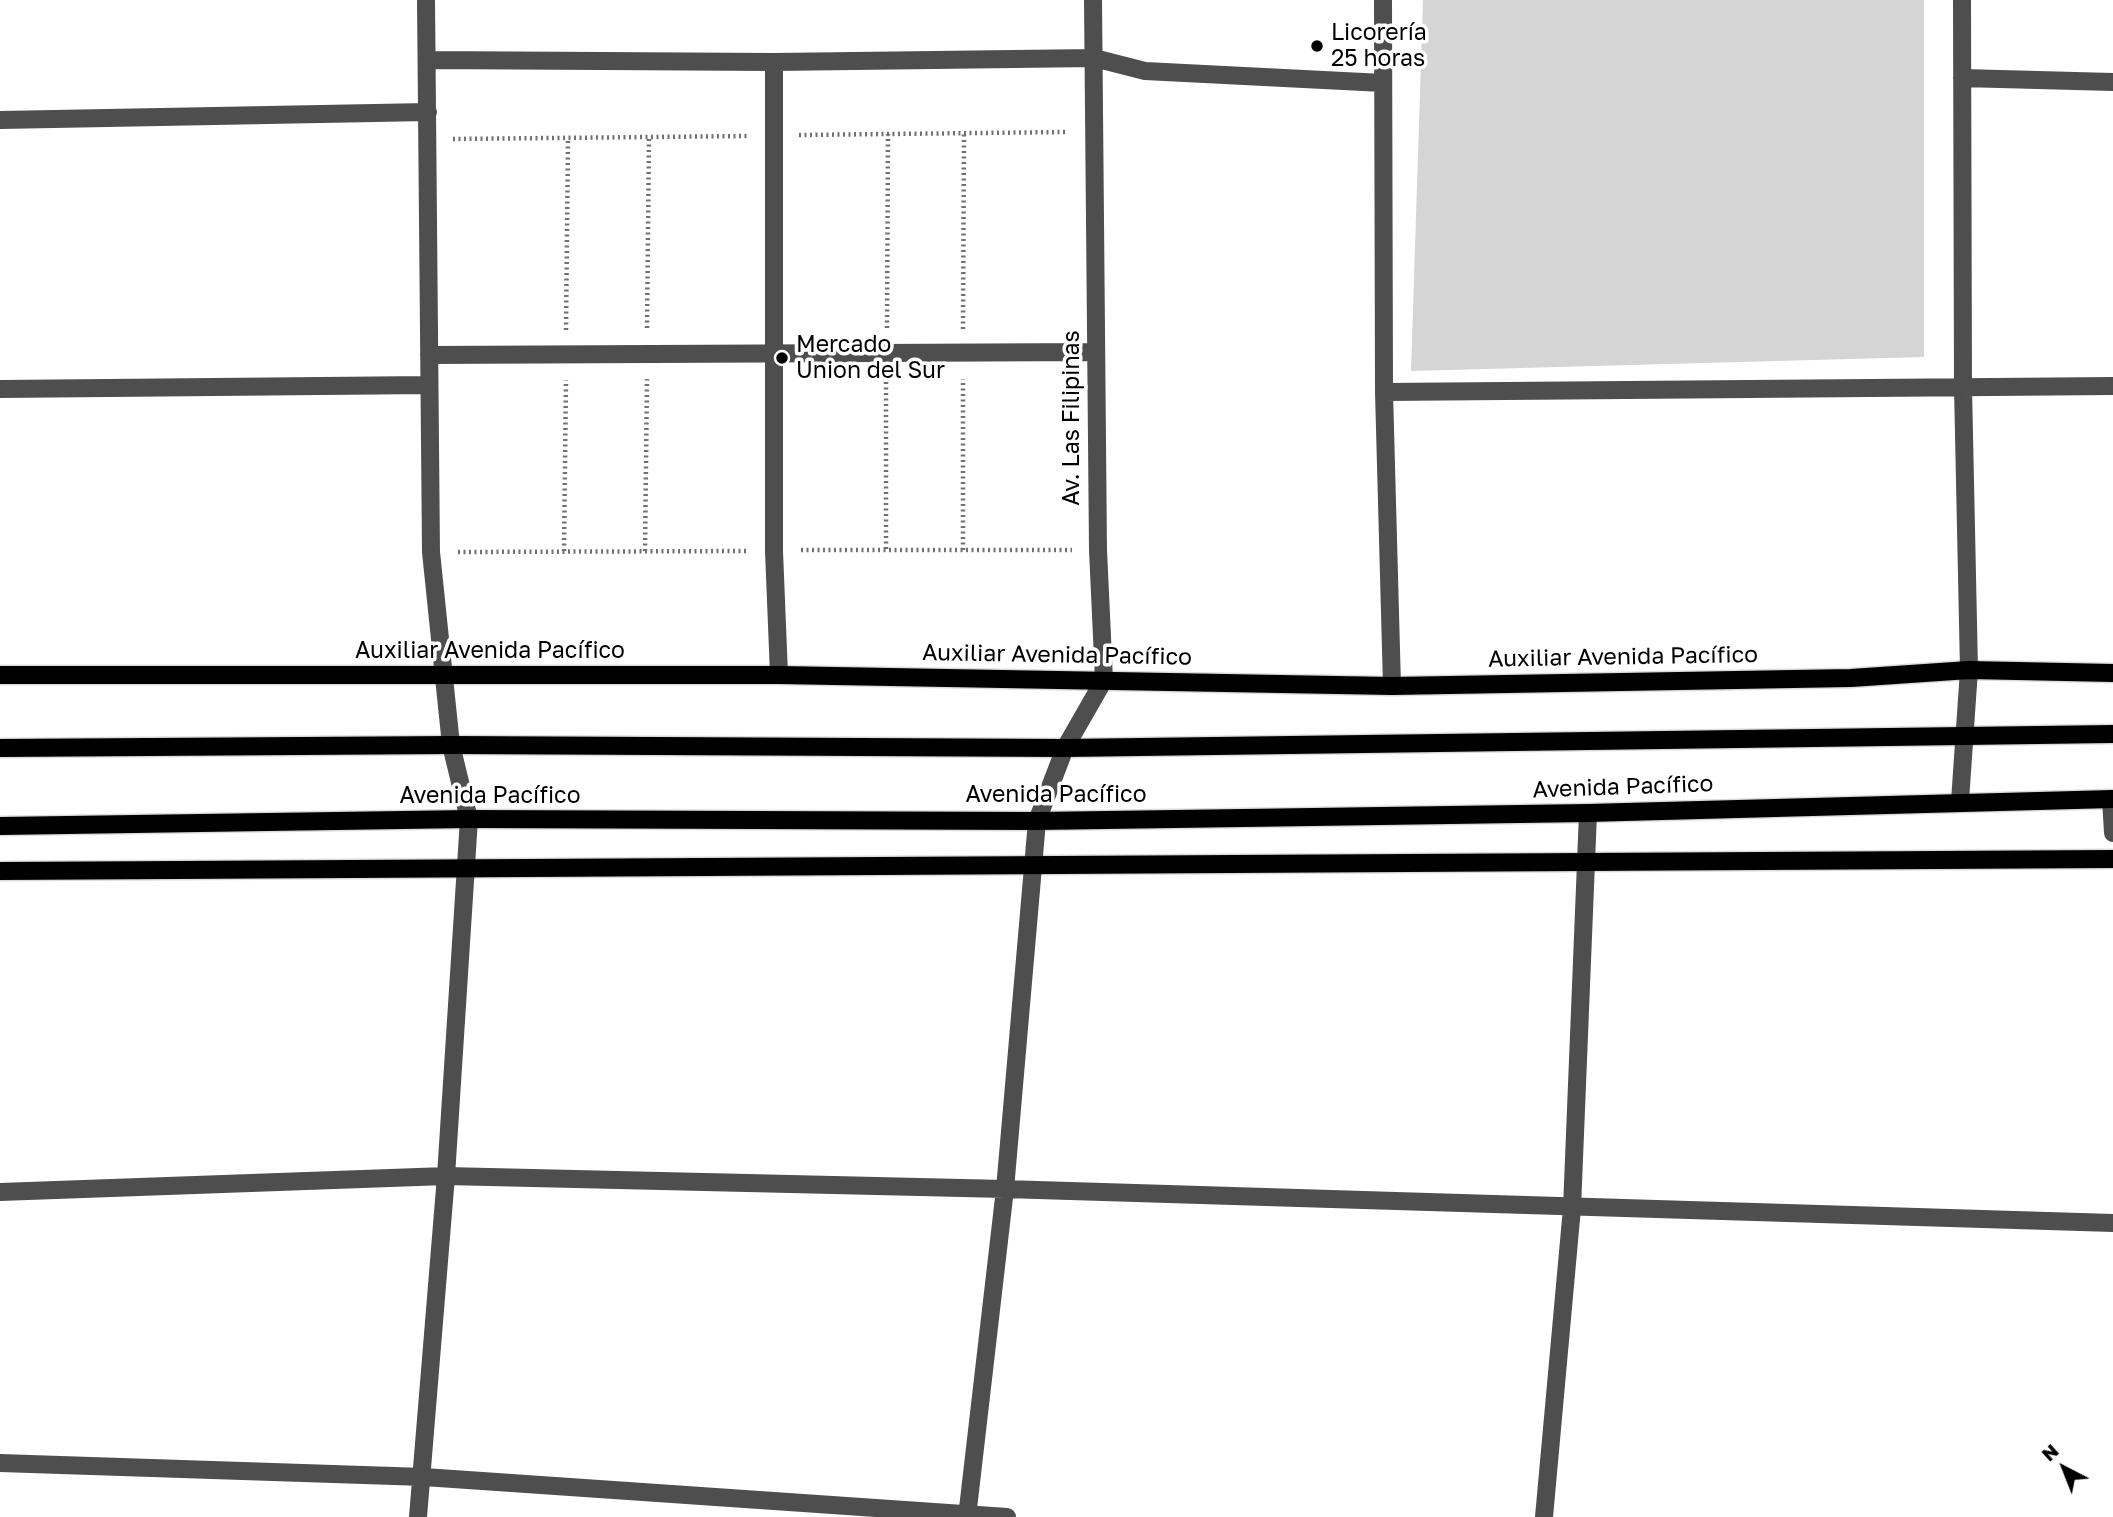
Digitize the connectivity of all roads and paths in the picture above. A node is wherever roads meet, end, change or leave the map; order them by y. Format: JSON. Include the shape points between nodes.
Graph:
{"nodes":[{"id":1,"x":426,"y":0,"type":"edge"},
{"id":2,"x":1093,"y":0,"type":"edge"},
{"id":3,"x":1382,"y":0,"type":"edge"},
{"id":4,"x":1962,"y":0,"type":"edge"},
{"id":5,"x":1094,"y":58,"type":"junction"},
{"id":6,"x":427,"y":60,"type":"junction"},
{"id":7,"x":774,"y":62,"type":"junction"},
{"id":8,"x":1962,"y":78,"type":"junction"},
{"id":9,"x":2113,"y":82,"type":"edge"},
{"id":10,"x":1383,"y":83,"type":"junction"},
{"id":11,"x":428,"y":112,"type":"junction"},
{"id":12,"x":0,"y":120,"type":"edge"},
{"id":13,"x":1096,"y":352,"type":"junction"},
{"id":14,"x":429,"y":355,"type":"junction"},
{"id":15,"x":774,"y":356,"type":"junction"},
{"id":16,"x":429,"y":385,"type":"junction"},
{"id":17,"x":2113,"y":386,"type":"edge"},
{"id":18,"x":1962,"y":387,"type":"junction"},
{"id":19,"x":0,"y":389,"type":"edge"},
{"id":20,"x":1384,"y":392,"type":"junction"},
{"id":21,"x":1969,"y":670,"type":"junction"},
{"id":22,"x":2113,"y":673,"type":"edge"},
{"id":23,"x":0,"y":674,"type":"edge"},
{"id":24,"x":779,"y":675,"type":"junction"},
{"id":25,"x":446,"y":676,"type":"junction"},
{"id":26,"x":1104,"y":681,"type":"junction"},
{"id":27,"x":1392,"y":686,"type":"junction"},
{"id":28,"x":2113,"y":734,"type":"edge"},
{"id":29,"x":1964,"y":737,"type":"junction"},
{"id":30,"x":451,"y":745,"type":"junction"},
{"id":31,"x":0,"y":748,"type":"edge"},
{"id":32,"x":1065,"y":748,"type":"junction"},
{"id":33,"x":2112,"y":799,"type":"edge"},
{"id":34,"x":1959,"y":801,"type":"junction"},
{"id":35,"x":1588,"y":813,"type":"junction"},
{"id":36,"x":469,"y":819,"type":"junction"},
{"id":37,"x":1037,"y":821,"type":"junction"},
{"id":38,"x":0,"y":826,"type":"edge"},
{"id":39,"x":2113,"y":833,"type":"edge"},
{"id":40,"x":2113,"y":859,"type":"edge"},
{"id":41,"x":1586,"y":862,"type":"junction"},
{"id":42,"x":1033,"y":865,"type":"junction"},
{"id":43,"x":466,"y":868,"type":"junction"},
{"id":44,"x":0,"y":870,"type":"edge"},
{"id":45,"x":446,"y":1176,"type":"junction"},
{"id":46,"x":1005,"y":1189,"type":"junction"},
{"id":47,"x":0,"y":1192,"type":"edge"},
{"id":48,"x":1572,"y":1208,"type":"junction"},
{"id":49,"x":2113,"y":1223,"type":"edge"},
{"id":50,"x":0,"y":1463,"type":"edge"},
{"id":51,"x":424,"y":1478,"type":"junction"},
{"id":52,"x":967,"y":1516,"type":"edge"},
{"id":53,"x":418,"y":1517,"type":"edge"},
{"id":54,"x":1007,"y":1517,"type":"edge"},
{"id":55,"x":1544,"y":1517,"type":"edge"}],
"edges":[{"from":1,"to":6,"type":"street"},
{"from":2,"to":5,"type":"street","name":"Av. Las Filipinas"},
{"from":3,"to":10,"type":"street"},
{"from":4,"to":8,"type":"street"},
{"from":5,"to":7,"type":"street"},
{"from":5,"to":10,"type":"street","via":[[1145,71]]},
{"from":5,"to":13,"type":"street","name":"Av. Las Filipinas"},
{"from":6,"to":7,"type":"street"},
{"from":6,"to":11,"type":"street"},
{"from":7,"to":15,"type":"street"},
{"from":8,"to":9,"type":"street"},
{"from":8,"to":18,"type":"street"},
{"from":10,"to":20,"type":"street"},
{"from":11,"to":12,"type":"street"},
{"from":11,"to":14,"type":"street"},
{"from":13,"to":15,"type":"street"},
{"from":13,"to":26,"type":"street","name":"Av. Las Filipinas"},
{"from":14,"to":15,"type":"street"},
{"from":14,"to":16,"type":"street"},
{"from":15,"to":24,"type":"street"},
{"from":16,"to":19,"type":"street"},
{"from":16,"to":25,"type":"street","via":[[431,552]]},
{"from":17,"to":18,"type":"street"},
{"from":18,"to":20,"type":"street"},
{"from":18,"to":21,"type":"street"},
{"from":20,"to":27,"type":"street"},
{"from":21,"to":22,"type":"main road","name":"Auxiliar Avenida Pacífico"},
{"from":21,"to":27,"type":"main road","name":"Auxiliar Avenida Pacífico","via":[[1851,678]]},
{"from":21,"to":29,"type":"street"},
{"from":23,"to":25,"type":"main road","name":"Auxiliar Avenida Pacífico"},
{"from":24,"to":25,"type":"main road","name":"Auxiliar Avenida Pacífico"},
{"from":24,"to":26,"type":"main road","name":"Auxiliar Avenida Pacífico"},
{"from":25,"to":30,"type":"street"},
{"from":26,"to":27,"type":"main road","name":"Auxiliar Avenida Pacífico"},
{"from":26,"to":32,"type":"street"},
{"from":28,"to":29,"type":"main road","name":"Avenida Pacífico"},
{"from":29,"to":32,"type":"main road","name":"Avenida Pacífico"},
{"from":29,"to":34,"type":"street"},
{"from":30,"to":31,"type":"main road","name":"Avenida Pacífico"},
{"from":30,"to":32,"type":"main road","name":"Avenida Pacífico"},
{"from":30,"to":36,"type":"street"},
{"from":32,"to":37,"type":"street"},
{"from":33,"to":34,"type":"main road","name":"Avenida Pacífico"},
{"from":33,"to":39,"type":"street"},
{"from":34,"to":35,"type":"main road","name":"Avenida Pacífico"},
{"from":35,"to":37,"type":"main road","name":"Avenida Pacífico"},
{"from":35,"to":41,"type":"street"},
{"from":36,"to":37,"type":"main road","name":"Avenida Pacífico"},
{"from":36,"to":38,"type":"main road","name":"Avenida Pacífico"},
{"from":36,"to":43,"type":"street"},
{"from":37,"to":42,"type":"street"},
{"from":40,"to":41,"type":"main road"},
{"from":41,"to":42,"type":"main road"},
{"from":41,"to":48,"type":"street"},
{"from":42,"to":43,"type":"main road"},
{"from":42,"to":46,"type":"street"},
{"from":43,"to":44,"type":"main road"},
{"from":43,"to":45,"type":"street"},
{"from":45,"to":46,"type":"street"},
{"from":45,"to":47,"type":"street"},
{"from":45,"to":51,"type":"street"},
{"from":46,"to":48,"type":"street"},
{"from":46,"to":52,"type":"street"},
{"from":48,"to":49,"type":"street"},
{"from":48,"to":55,"type":"street"},
{"from":50,"to":51,"type":"street"},
{"from":51,"to":52,"type":"street"},
{"from":51,"to":53,"type":"street"},
{"from":52,"to":54,"type":"street"}]}
